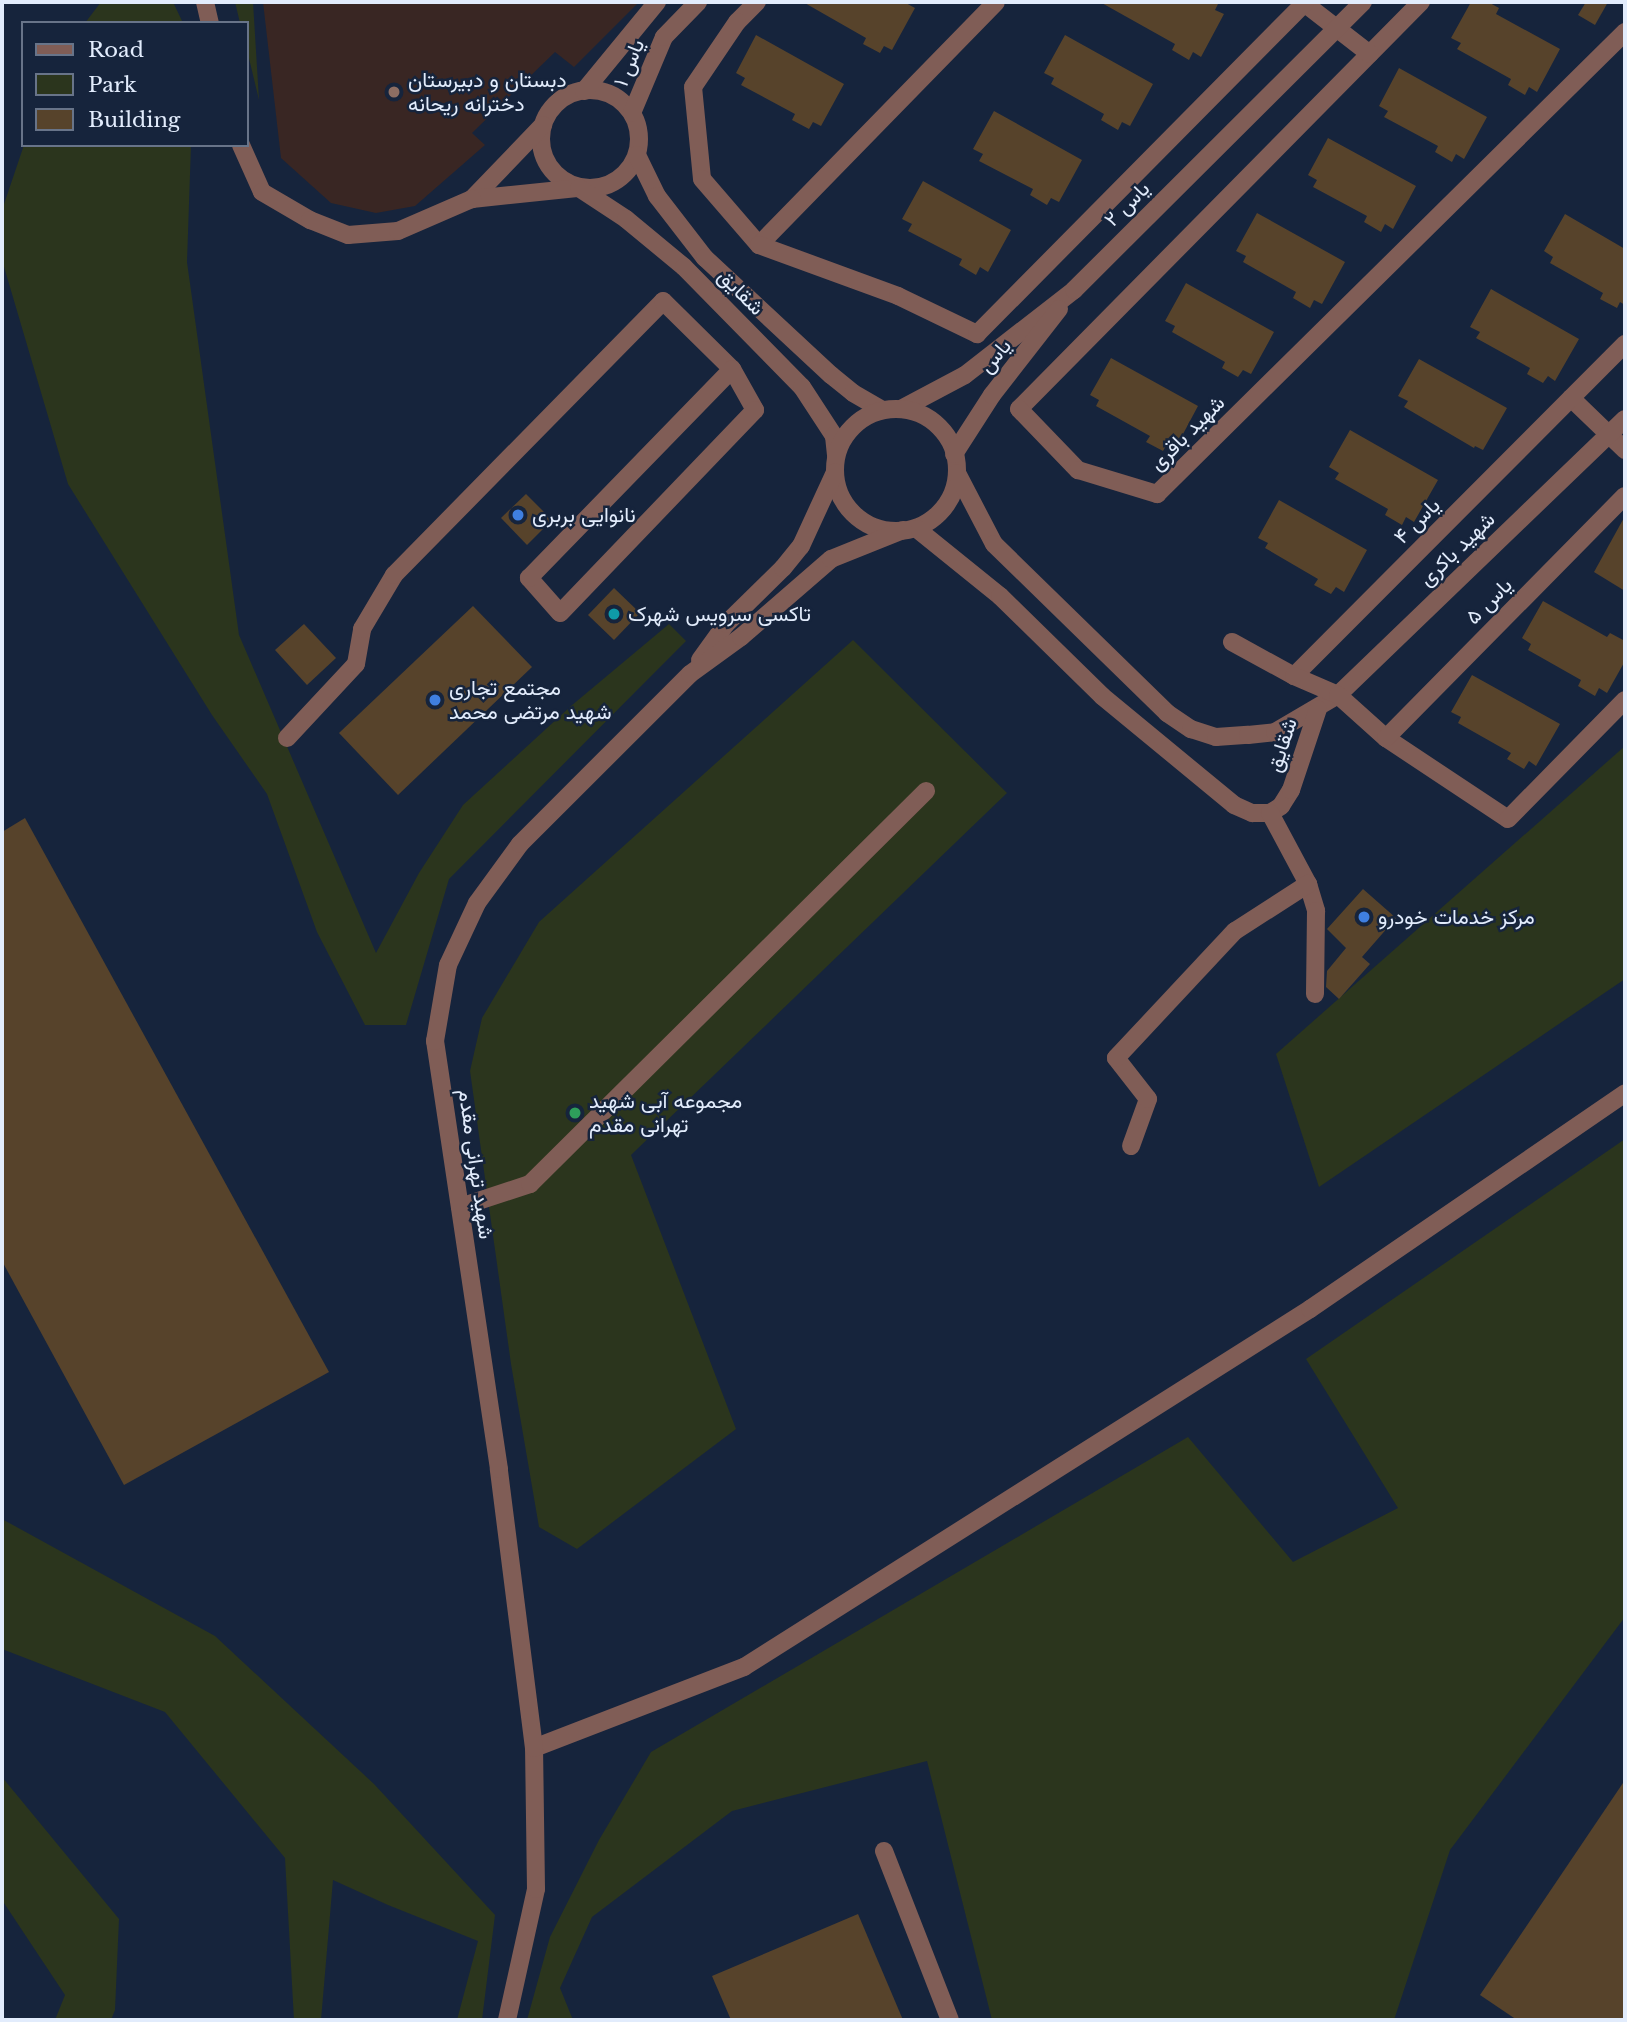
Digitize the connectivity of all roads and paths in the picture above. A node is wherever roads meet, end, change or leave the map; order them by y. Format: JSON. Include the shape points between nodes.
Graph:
{"nodes":[{"id":1,"x":205,"y":2,"type":"edge"},
{"id":2,"x":657,"y":2,"type":"edge"},
{"id":3,"x":698,"y":2,"type":"edge"},
{"id":4,"x":757,"y":2,"type":"edge"},
{"id":5,"x":996,"y":2,"type":"edge"},
{"id":6,"x":1304,"y":2,"type":"edge"},
{"id":7,"x":1363,"y":2,"type":"edge"},
{"id":8,"x":1421,"y":2,"type":"edge"},
{"id":9,"x":210,"y":21,"type":"edge"},
{"id":10,"x":1337,"y":28,"type":"junction"},
{"id":11,"x":1625,"y":32,"type":"edge"},
{"id":12,"x":1370,"y":54,"type":"junction"},
{"id":13,"x":584,"y":91,"type":"junction"},
{"id":14,"x":632,"y":113,"type":"junction"},
{"id":15,"x":543,"y":125,"type":"junction"},
{"id":16,"x":242,"y":147,"type":"edge"},
{"id":17,"x":637,"y":155,"type":"junction"},
{"id":18,"x":579,"y":188,"type":"junction"},
{"id":19,"x":472,"y":199,"type":"junction"},
{"id":20,"x":759,"y":245,"type":"junction"},
{"id":21,"x":1074,"y":289,"type":"junction"},
{"id":22,"x":977,"y":334,"type":"junction"},
{"id":23,"x":1625,"y":344,"type":"edge"},
{"id":24,"x":994,"y":354,"type":"junction"},
{"id":25,"x":732,"y":369,"type":"junction"},
{"id":26,"x":1007,"y":377,"type":"junction"},
{"id":27,"x":1031,"y":395,"type":"junction"},
{"id":28,"x":1571,"y":398,"type":"junction"},
{"id":29,"x":892,"y":410,"type":"junction"},
{"id":30,"x":1625,"y":419,"type":"edge"},
{"id":31,"x":1609,"y":434,"type":"junction"},
{"id":32,"x":1625,"y":450,"type":"edge"},
{"id":33,"x":954,"y":454,"type":"junction"},
{"id":34,"x":835,"y":464,"type":"junction"},
{"id":35,"x":957,"y":473,"type":"junction"},
{"id":36,"x":1625,"y":496,"type":"edge"},
{"id":37,"x":910,"y":530,"type":"junction"},
{"id":38,"x":1231,"y":642,"type":"dead end"},
{"id":39,"x":690,"y":674,"type":"junction"},
{"id":40,"x":1294,"y":676,"type":"junction"},
{"id":41,"x":1338,"y":695,"type":"junction"},
{"id":42,"x":1625,"y":700,"type":"edge"},
{"id":43,"x":1318,"y":709,"type":"junction"},
{"id":44,"x":288,"y":738,"type":"dead end"},
{"id":45,"x":1386,"y":738,"type":"junction"},
{"id":46,"x":926,"y":791,"type":"dead end"},
{"id":47,"x":1270,"y":813,"type":"junction"},
{"id":48,"x":1308,"y":884,"type":"junction"},
{"id":49,"x":1315,"y":994,"type":"dead end"},
{"id":50,"x":1625,"y":1093,"type":"edge"},
{"id":51,"x":1131,"y":1146,"type":"dead end"},
{"id":52,"x":460,"y":1207,"type":"junction"},
{"id":53,"x":534,"y":1748,"type":"junction"},
{"id":54,"x":884,"y":1851,"type":"dead end"},
{"id":55,"x":507,"y":2020,"type":"edge"},
{"id":56,"x":950,"y":2020,"type":"edge"}],
"edges":[{"from":1,"to":9,"type":"street"},
{"from":2,"to":13,"type":"street","name":"یاس ۱"},
{"from":3,"to":14,"type":"street","name":"یاس ۱","via":[[664,37]]},
{"from":4,"to":20,"type":"street","via":[[737,22],[693,87],[702,179]]},
{"from":5,"to":20,"type":"street"},
{"from":6,"to":10,"type":"street"},
{"from":6,"to":22,"type":"street"},
{"from":7,"to":10,"type":"street","name":"یاس ۲"},
{"from":8,"to":12,"type":"street"},
{"from":10,"to":12,"type":"street"},
{"from":10,"to":21,"type":"street","name":"یاس ۲"},
{"from":11,"to":27,"type":"street","name":"شهید باقری","via":[[1157,494],[1078,470],[1019,409]]},
{"from":12,"to":27,"type":"street"},
{"from":13,"to":14,"type":"street","via":[[611,94]]},
{"from":13,"to":15,"type":"street","via":[[559,102]]},
{"from":14,"to":17,"type":"street","via":[[638,126]]},
{"from":15,"to":18,"type":"street","via":[[542,149],[552,171]]},
{"from":15,"to":19,"type":"street"},
{"from":16,"to":19,"type":"street","via":[[262,192],[310,220],[348,235],[398,231]]},
{"from":17,"to":18,"type":"street","via":[[621,178],[593,189]]},
{"from":17,"to":29,"type":"street","name":"شقایق","via":[[657,196],[705,258],[853,393]]},
{"from":18,"to":19,"type":"street"},
{"from":18,"to":34,"type":"street","name":"شقایق","via":[[684,267],[802,387],[834,436]]},
{"from":20,"to":22,"type":"street","via":[[898,296]]},
{"from":21,"to":24,"type":"street","name":"یاس ۲"},
{"from":21,"to":26,"type":"street","name":"یاس"},
{"from":22,"to":24,"type":"street"},
{"from":23,"to":28,"type":"street","name":"یاس ۴"},
{"from":24,"to":29,"type":"street","name":"یاس ۲","via":[[965,375]]},
{"from":25,"to":25,"type":"street","via":[[528,578],[560,613],[755,410]]},
{"from":25,"to":44,"type":"street","via":[[663,301],[394,575],[362,629],[356,664]]},
{"from":26,"to":27,"type":"street"},
{"from":26,"to":33,"type":"street","name":"یاس"},
{"from":28,"to":31,"type":"street"},
{"from":28,"to":40,"type":"street","name":"یاس ۴"},
{"from":29,"to":33,"type":"street","via":[[919,414],[935,423]]},
{"from":29,"to":34,"type":"street","via":[[862,419],[846,435]]},
{"from":30,"to":31,"type":"street","name":"شهید باکری"},
{"from":31,"to":32,"type":"street"},
{"from":31,"to":41,"type":"street","name":"شهید باکری"},
{"from":33,"to":35,"type":"street"},
{"from":34,"to":37,"type":"street","via":[[841,496],[856,516],[878,528]]},
{"from":34,"to":39,"type":"street","name":"شهید تهرانی مقدم","via":[[801,546],[726,625]]},
{"from":35,"to":37,"type":"street","via":[[944,507]]},
{"from":35,"to":43,"type":"street","name":"شقایق","via":[[994,544],[1167,713],[1191,729],[1216,737],[1275,732]]},
{"from":36,"to":45,"type":"street","name":"یاس ۵"},
{"from":37,"to":39,"type":"street","name":"شهید تهرانی مقدم","via":[[831,559],[741,637]]},
{"from":37,"to":47,"type":"street","via":[[1000,596],[1102,696],[1234,805],[1252,813]]},
{"from":38,"to":40,"type":"street"},
{"from":39,"to":52,"type":"street","name":"شهید تهرانی مقدم","via":[[520,844],[477,903],[448,965],[435,1041]]},
{"from":40,"to":41,"type":"street"},
{"from":41,"to":43,"type":"street","name":"شهید باکری"},
{"from":41,"to":45,"type":"street"},
{"from":42,"to":45,"type":"street","via":[[1508,818]]},
{"from":43,"to":47,"type":"street","name":"شقایق","via":[[1291,790]]},
{"from":46,"to":52,"type":"street","via":[[530,1184]]},
{"from":47,"to":48,"type":"street"},
{"from":48,"to":49,"type":"street","via":[[1316,911]]},
{"from":48,"to":51,"type":"street","via":[[1235,931],[1116,1058],[1148,1099]]},
{"from":50,"to":53,"type":"street","via":[[1310,1309],[744,1667]]},
{"from":52,"to":53,"type":"street","name":"شهید تهرانی مقدم"},
{"from":53,"to":55,"type":"street","name":"شهید تهرانی مقدم","via":[[536,1889]]},
{"from":54,"to":56,"type":"street"}]}
